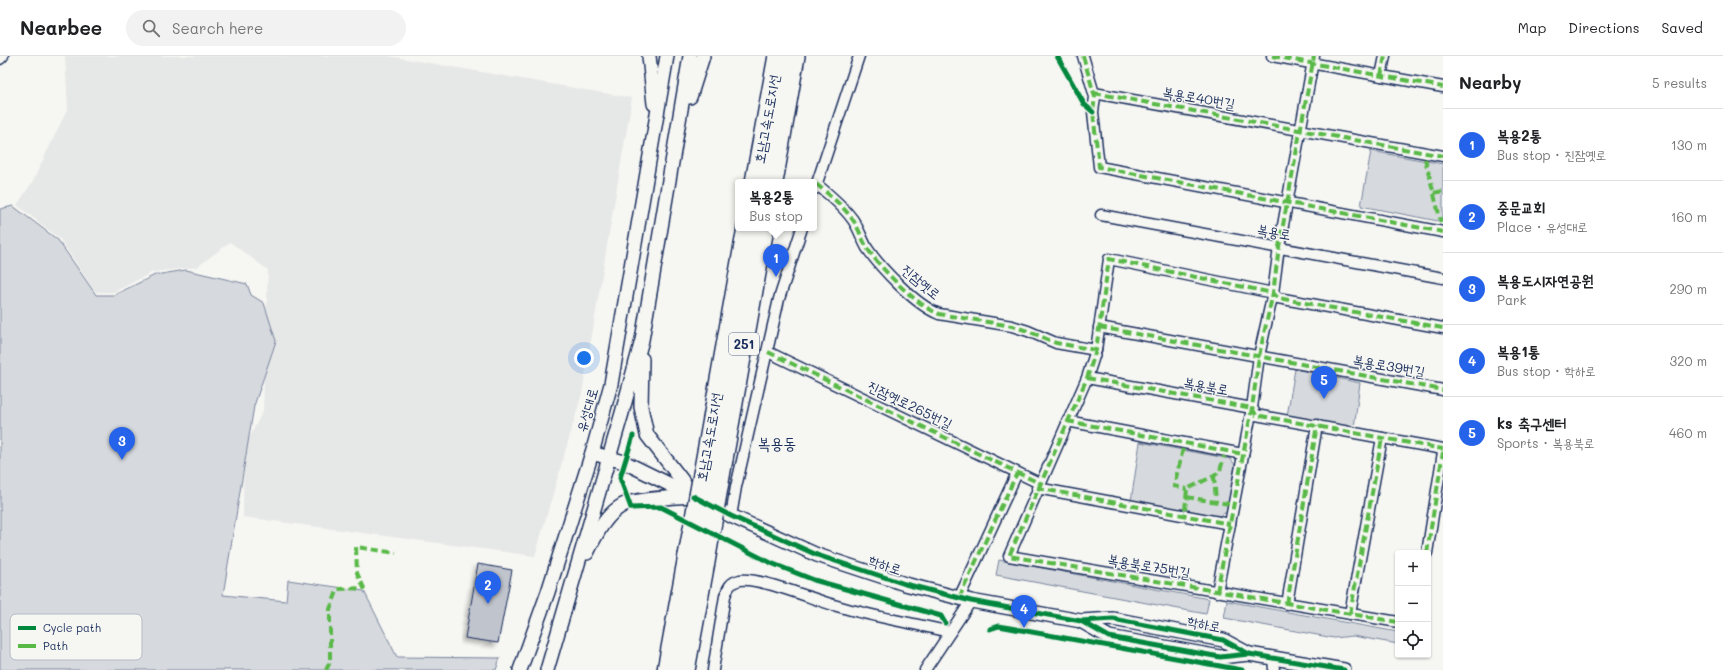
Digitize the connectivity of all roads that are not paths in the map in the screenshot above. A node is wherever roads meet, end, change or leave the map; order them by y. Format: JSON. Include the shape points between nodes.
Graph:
{"nodes":[{"id":1,"x":3,"y":56,"type":"edge"},
{"id":2,"x":649,"y":56,"type":"edge"},
{"id":3,"x":667,"y":56,"type":"edge"},
{"id":4,"x":690,"y":56,"type":"edge"},
{"id":5,"x":703,"y":56,"type":"edge"},
{"id":6,"x":778,"y":56,"type":"edge"},
{"id":7,"x":795,"y":56,"type":"edge"},
{"id":8,"x":859,"y":56,"type":"edge"},
{"id":9,"x":1083,"y":56,"type":"edge"},
{"id":10,"x":1272,"y":56,"type":"edge"},
{"id":11,"x":1385,"y":56,"type":"edge"},
{"id":12,"x":0,"y":59,"type":"edge"},
{"id":13,"x":1313,"y":60,"type":"edge"},
{"id":14,"x":1381,"y":76,"type":"junction"},
{"id":15,"x":1443,"y":87,"type":"edge"},
{"id":16,"x":1094,"y":93,"type":"junction"},
{"id":17,"x":656,"y":116,"type":"junction"},
{"id":18,"x":1300,"y":130,"type":"junction"},
{"id":19,"x":675,"y":143,"type":"junction"},
{"id":20,"x":1443,"y":156,"type":"edge"},
{"id":21,"x":757,"y":179,"type":"edge"},
{"id":22,"x":774,"y":179,"type":"edge"},
{"id":23,"x":817,"y":181,"type":"edge"},
{"id":24,"x":817,"y":188,"type":"edge"},
{"id":25,"x":1287,"y":203,"type":"junction"},
{"id":26,"x":1101,"y":215,"type":"dead end"},
{"id":27,"x":747,"y":231,"type":"edge"},
{"id":28,"x":763,"y":231,"type":"edge"},
{"id":29,"x":801,"y":231,"type":"edge"},
{"id":30,"x":1443,"y":232,"type":"edge"},
{"id":31,"x":1279,"y":247,"type":"junction"},
{"id":32,"x":1443,"y":278,"type":"edge"},
{"id":33,"x":1273,"y":293,"type":"junction"},
{"id":34,"x":1099,"y":327,"type":"junction"},
{"id":35,"x":1443,"y":328,"type":"edge"},
{"id":36,"x":642,"y":340,"type":"junction"},
{"id":37,"x":1096,"y":350,"type":"junction"},
{"id":38,"x":768,"y":352,"type":"junction"},
{"id":39,"x":1259,"y":356,"type":"junction"},
{"id":40,"x":1087,"y":378,"type":"junction"},
{"id":41,"x":1443,"y":390,"type":"edge"},
{"id":42,"x":1252,"y":408,"type":"junction"},
{"id":43,"x":1067,"y":421,"type":"junction"},
{"id":44,"x":1317,"y":426,"type":"junction"},
{"id":45,"x":1382,"y":438,"type":"junction"},
{"id":46,"x":1443,"y":450,"type":"edge"},
{"id":47,"x":592,"y":454,"type":"junction"},
{"id":48,"x":1243,"y":454,"type":"junction"},
{"id":49,"x":715,"y":455,"type":"junction"},
{"id":50,"x":609,"y":458,"type":"junction"},
{"id":51,"x":1017,"y":473,"type":"junction"},
{"id":52,"x":1038,"y":486,"type":"junction"},
{"id":53,"x":693,"y":496,"type":"junction"},
{"id":54,"x":731,"y":516,"type":"junction"},
{"id":55,"x":1230,"y":524,"type":"junction"},
{"id":56,"x":1426,"y":550,"type":"edge"},
{"id":57,"x":696,"y":559,"type":"junction"},
{"id":58,"x":571,"y":588,"type":"junction"},
{"id":59,"x":1217,"y":592,"type":"junction"},
{"id":60,"x":965,"y":599,"type":"junction"},
{"id":61,"x":1287,"y":604,"type":"junction"},
{"id":62,"x":1350,"y":614,"type":"junction"},
{"id":63,"x":1081,"y":622,"type":"junction"},
{"id":64,"x":1395,"y":622,"type":"edge"},
{"id":65,"x":950,"y":632,"type":"junction"},
{"id":66,"x":1248,"y":654,"type":"junction"},
{"id":67,"x":1274,"y":664,"type":"edge"},
{"id":68,"x":520,"y":670,"type":"edge"},
{"id":69,"x":546,"y":670,"type":"edge"},
{"id":70,"x":668,"y":670,"type":"edge"},
{"id":71,"x":685,"y":670,"type":"edge"},
{"id":72,"x":713,"y":670,"type":"edge"},
{"id":73,"x":925,"y":670,"type":"edge"},
{"id":74,"x":1344,"y":670,"type":"edge"}],
"edges":[{"from":1,"to":12,"type":"street"},
{"from":2,"to":17,"type":"street"},
{"from":3,"to":17,"type":"street","name":"유성대로"},
{"from":4,"to":19,"type":"street"},
{"from":5,"to":19,"type":"street"},
{"from":6,"to":21,"type":"highway","name":"호남고속도로지선"},
{"from":7,"to":22,"type":"highway","name":"호남고속도로지선"},
{"from":8,"to":23,"type":"street","name":"진잠옛로"},
{"from":9,"to":16,"type":"street"},
{"from":10,"to":13,"type":"street"},
{"from":11,"to":14,"type":"street"},
{"from":13,"to":14,"type":"street"},
{"from":13,"to":18,"type":"street"},
{"from":14,"to":15,"type":"street"},
{"from":16,"to":18,"type":"street","name":"복용로40번길"},
{"from":16,"to":25,"type":"street","via":[[1093,112],[1099,167]]},
{"from":17,"to":47,"type":"street","name":"유성대로","via":[[611,384]]},
{"from":18,"to":20,"type":"street","name":"복용로40번길"},
{"from":18,"to":25,"type":"street"},
{"from":19,"to":36,"type":"street"},
{"from":24,"to":37,"type":"street","name":"진잠옛로","via":[[836,200],[854,221],[866,247],[880,265],[928,310],[1012,326],[1056,343]]},
{"from":25,"to":30,"type":"street"},
{"from":25,"to":31,"type":"street"},
{"from":26,"to":31,"type":"street","name":"복용로"},
{"from":27,"to":49,"type":"highway","name":"호남고속도로지선","number":"251"},
{"from":28,"to":49,"type":"highway","name":"호남고속도로지선","number":"251"},
{"from":29,"to":38,"type":"street","via":[[780,299]]},
{"from":31,"to":32,"type":"street","name":"복용로"},
{"from":31,"to":33,"type":"street"},
{"from":33,"to":34,"type":"street","via":[[1109,259]]},
{"from":33,"to":35,"type":"street","via":[[1278,298]]},
{"from":33,"to":39,"type":"street"},
{"from":34,"to":37,"type":"street"},
{"from":34,"to":39,"type":"street","name":"복용로39번길"},
{"from":36,"to":50,"type":"street"},
{"from":36,"to":53,"type":"street","via":[[641,407],[647,436]]},
{"from":37,"to":40,"type":"street"},
{"from":38,"to":51,"type":"street","name":"진잠옛로265번길"},
{"from":38,"to":54,"type":"street"},
{"from":39,"to":41,"type":"street","name":"복용로39번길"},
{"from":39,"to":42,"type":"street"},
{"from":40,"to":42,"type":"street","name":"복용북로"},
{"from":40,"to":43,"type":"street"},
{"from":42,"to":44,"type":"street","name":"복용북로","via":[[1256,415]]},
{"from":42,"to":48,"type":"street"},
{"from":43,"to":48,"type":"street"},
{"from":43,"to":52,"type":"street"},
{"from":44,"to":45,"type":"street","name":"복용북로"},
{"from":44,"to":61,"type":"street"},
{"from":45,"to":46,"type":"street","name":"복용북로"},
{"from":45,"to":62,"type":"street"},
{"from":46,"to":56,"type":"street","name":"복용북로"},
{"from":47,"to":50,"type":"street","name":"학하로"},
{"from":47,"to":68,"type":"street","name":"유성대로","via":[[550,587]]},
{"from":48,"to":55,"type":"street"},
{"from":49,"to":57,"type":"highway","name":"호남고속도로지선","number":"251","bridge":true},
{"from":50,"to":53,"type":"street","name":"학하로","via":[[624,462]]},
{"from":50,"to":58,"type":"street"},
{"from":51,"to":52,"type":"street","name":"진잠옛로265번길"},
{"from":51,"to":60,"type":"street"},
{"from":52,"to":55,"type":"street"},
{"from":52,"to":59,"type":"street","name":"복용북로75번길","via":[[1008,556]]},
{"from":53,"to":54,"type":"street","name":"학하로"},
{"from":53,"to":58,"type":"street","via":[[624,504],[601,526]]},
{"from":54,"to":60,"type":"street","name":"학하로","via":[[817,555],[905,584]]},
{"from":55,"to":59,"type":"street"},
{"from":57,"to":70,"type":"highway","name":"호남고속도로지선","number":"251"},
{"from":57,"to":71,"type":"highway","name":"호남고속도로지선","number":"251"},
{"from":58,"to":69,"type":"street"},
{"from":59,"to":61,"type":"street","name":"복용북로75번길"},
{"from":60,"to":63,"type":"street","name":"학하로"},
{"from":60,"to":65,"type":"street"},
{"from":61,"to":62,"type":"street","name":"복용북로75번길"},
{"from":62,"to":64,"type":"street","name":"복용북로75번길"},
{"from":63,"to":66,"type":"street","name":"학하로","via":[[1109,637],[1220,657]]},
{"from":63,"to":66,"type":"street","name":"학하로","via":[[1113,619],[1223,640]]},
{"from":65,"to":72,"type":"street","via":[[837,606],[750,580],[741,580],[728,586]]},
{"from":65,"to":73,"type":"street"},
{"from":66,"to":67,"type":"street","name":"학하로"},
{"from":67,"to":74,"type":"street","name":"학하로"}]}
